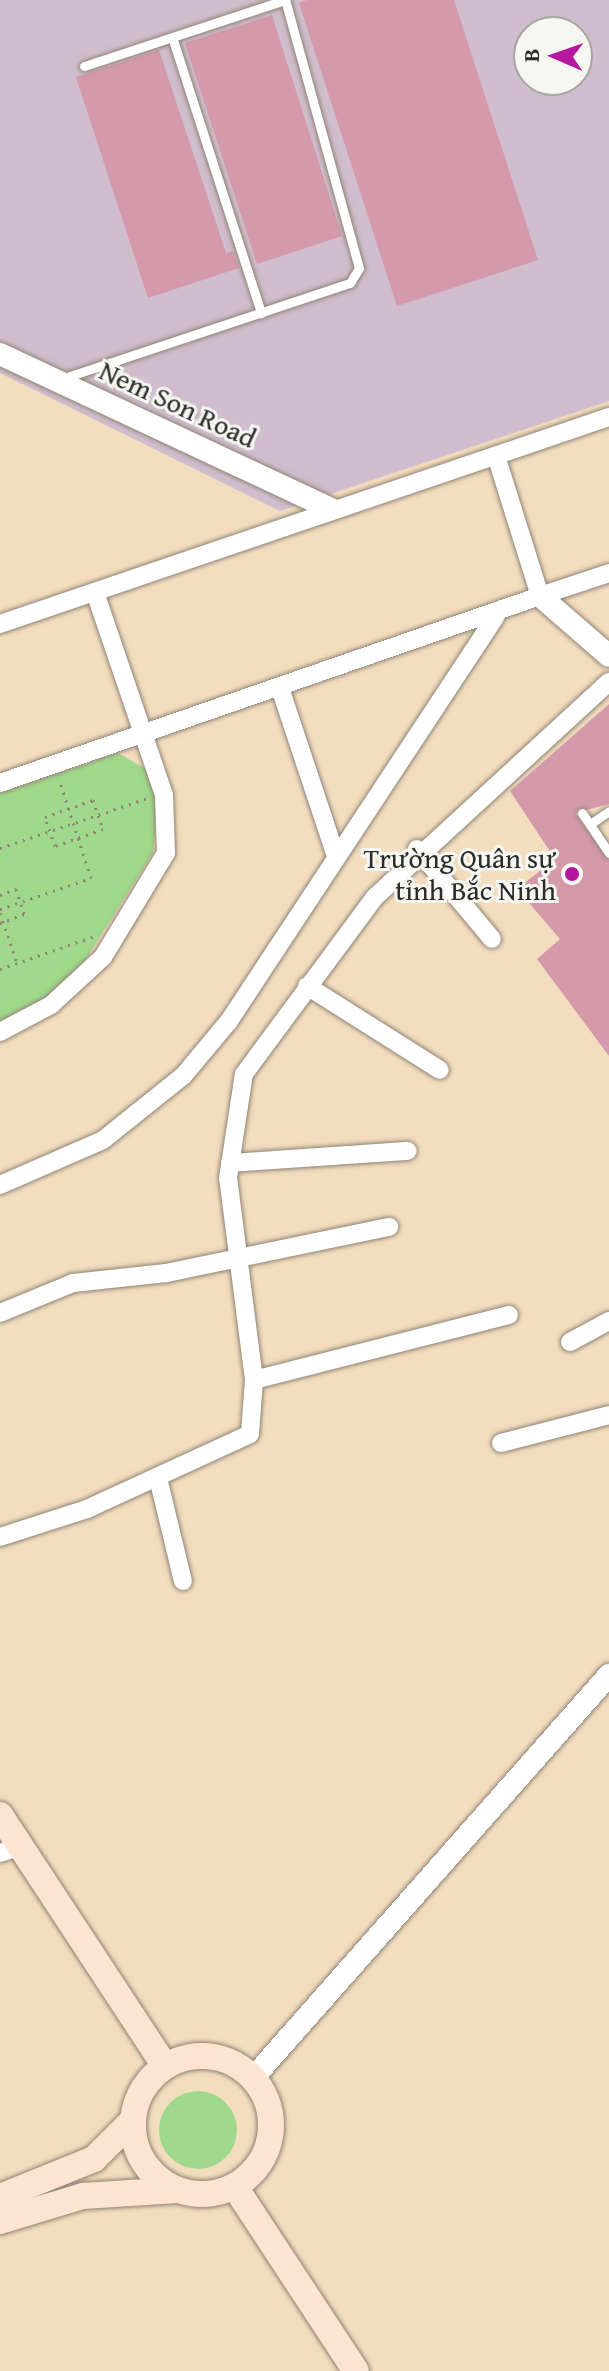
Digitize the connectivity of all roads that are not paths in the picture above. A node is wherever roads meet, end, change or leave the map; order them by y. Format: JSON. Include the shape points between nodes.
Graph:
{"nodes":[{"id":1,"x":285,"y":0,"type":"edge"},
{"id":2,"x":173,"y":40,"type":"junction"},
{"id":3,"x":84,"y":66,"type":"dead end"},
{"id":4,"x":261,"y":313,"type":"junction"},
{"id":5,"x":0,"y":354,"type":"edge"},
{"id":6,"x":57,"y":381,"type":"junction"},
{"id":7,"x":609,"y":417,"type":"edge"},
{"id":8,"x":496,"y":456,"type":"junction"},
{"id":9,"x":331,"y":509,"type":"junction"},
{"id":10,"x":609,"y":573,"type":"edge"},
{"id":11,"x":95,"y":592,"type":"junction"},
{"id":12,"x":540,"y":596,"type":"junction"},
{"id":13,"x":495,"y":617,"type":"junction"},
{"id":14,"x":0,"y":624,"type":"edge"},
{"id":15,"x":609,"y":656,"type":"edge"},
{"id":16,"x":609,"y":682,"type":"edge"},
{"id":17,"x":281,"y":691,"type":"junction"},
{"id":18,"x":145,"y":737,"type":"junction"},
{"id":19,"x":0,"y":783,"type":"edge"},
{"id":20,"x":609,"y":811,"type":"edge"},
{"id":21,"x":582,"y":813,"type":"dead end"},
{"id":22,"x":590,"y":824,"type":"junction"},
{"id":23,"x":417,"y":849,"type":"dead end"},
{"id":24,"x":609,"y":853,"type":"edge"},
{"id":25,"x":336,"y":856,"type":"junction"},
{"id":26,"x":492,"y":939,"type":"dead end"},
{"id":27,"x":307,"y":986,"type":"junction"},
{"id":28,"x":0,"y":1032,"type":"edge"},
{"id":29,"x":440,"y":1070,"type":"dead end"},
{"id":30,"x":408,"y":1151,"type":"dead end"},
{"id":31,"x":230,"y":1163,"type":"junction"},
{"id":32,"x":0,"y":1185,"type":"edge"},
{"id":33,"x":389,"y":1227,"type":"dead end"},
{"id":34,"x":235,"y":1254,"type":"junction"},
{"id":35,"x":0,"y":1313,"type":"edge"},
{"id":36,"x":509,"y":1315,"type":"dead end"},
{"id":37,"x":609,"y":1321,"type":"edge"},
{"id":38,"x":570,"y":1342,"type":"dead end"},
{"id":39,"x":254,"y":1380,"type":"junction"},
{"id":40,"x":609,"y":1415,"type":"edge"},
{"id":41,"x":501,"y":1443,"type":"dead end"},
{"id":42,"x":158,"y":1478,"type":"junction"},
{"id":43,"x":0,"y":1537,"type":"edge"},
{"id":44,"x":183,"y":1581,"type":"dead end"},
{"id":45,"x":609,"y":1675,"type":"edge"},
{"id":46,"x":0,"y":1815,"type":"edge"},
{"id":47,"x":9,"y":1850,"type":"edge"},
{"id":48,"x":165,"y":2066,"type":"junction"},
{"id":49,"x":253,"y":2078,"type":"junction"},
{"id":50,"x":133,"y":2120,"type":"junction"},
{"id":51,"x":235,"y":2187,"type":"junction"},
{"id":52,"x":177,"y":2190,"type":"junction"},
{"id":53,"x":0,"y":2197,"type":"edge"},
{"id":54,"x":0,"y":2221,"type":"edge"},
{"id":55,"x":356,"y":2371,"type":"edge"}],
"edges":[{"from":1,"to":2,"type":"lane"},
{"from":1,"to":4,"type":"lane","via":[[359,268],[350,283]]},
{"from":2,"to":3,"type":"lane"},
{"from":2,"to":4,"type":"lane"},
{"from":4,"to":6,"type":"lane"},
{"from":5,"to":6,"type":"street","name":"Nem Son Road"},
{"from":6,"to":9,"type":"street","name":"Nem Son Road"},
{"from":7,"to":8,"type":"street"},
{"from":8,"to":9,"type":"street"},
{"from":8,"to":12,"type":"street"},
{"from":9,"to":11,"type":"street"},
{"from":10,"to":12,"type":"street"},
{"from":11,"to":14,"type":"street"},
{"from":11,"to":18,"type":"street"},
{"from":12,"to":13,"type":"street"},
{"from":12,"to":15,"type":"street"},
{"from":13,"to":17,"type":"street"},
{"from":13,"to":25,"type":"street"},
{"from":16,"to":27,"type":"street","via":[[441,830],[375,897]]},
{"from":17,"to":18,"type":"street"},
{"from":17,"to":25,"type":"street"},
{"from":18,"to":19,"type":"street"},
{"from":18,"to":28,"type":"street","via":[[168,814],[156,875],[103,957],[74,987]]},
{"from":20,"to":22,"type":"lane"},
{"from":21,"to":22,"type":"lane"},
{"from":22,"to":24,"type":"lane"},
{"from":23,"to":26,"type":"street"},
{"from":25,"to":32,"type":"street","via":[[229,1021],[157,1102],[74,1156]]},
{"from":27,"to":29,"type":"street"},
{"from":27,"to":31,"type":"street","via":[[244,1074]]},
{"from":30,"to":31,"type":"street"},
{"from":31,"to":34,"type":"street"},
{"from":33,"to":34,"type":"street"},
{"from":34,"to":35,"type":"street","via":[[166,1273],[55,1287]]},
{"from":34,"to":39,"type":"street"},
{"from":36,"to":39,"type":"street"},
{"from":37,"to":38,"type":"street"},
{"from":39,"to":42,"type":"street","via":[[250,1434]]},
{"from":40,"to":41,"type":"street"},
{"from":42,"to":43,"type":"street"},
{"from":42,"to":44,"type":"street"},
{"from":45,"to":49,"type":"street"},
{"from":46,"to":47,"type":"main road"},
{"from":47,"to":48,"type":"main road"},
{"from":48,"to":49,"type":"main road","via":[[204,2055]]},
{"from":48,"to":50,"type":"main road","via":[[140,2095]]},
{"from":49,"to":51,"type":"main road","via":[[271,2116],[269,2143],[257,2169]]},
{"from":50,"to":52,"type":"main road","via":[[147,2168]]},
{"from":50,"to":53,"type":"main road","via":[[94,2159]]},
{"from":51,"to":52,"type":"main road","via":[[213,2194]]},
{"from":51,"to":55,"type":"main road"},
{"from":52,"to":54,"type":"main road","via":[[83,2196]]}]}
